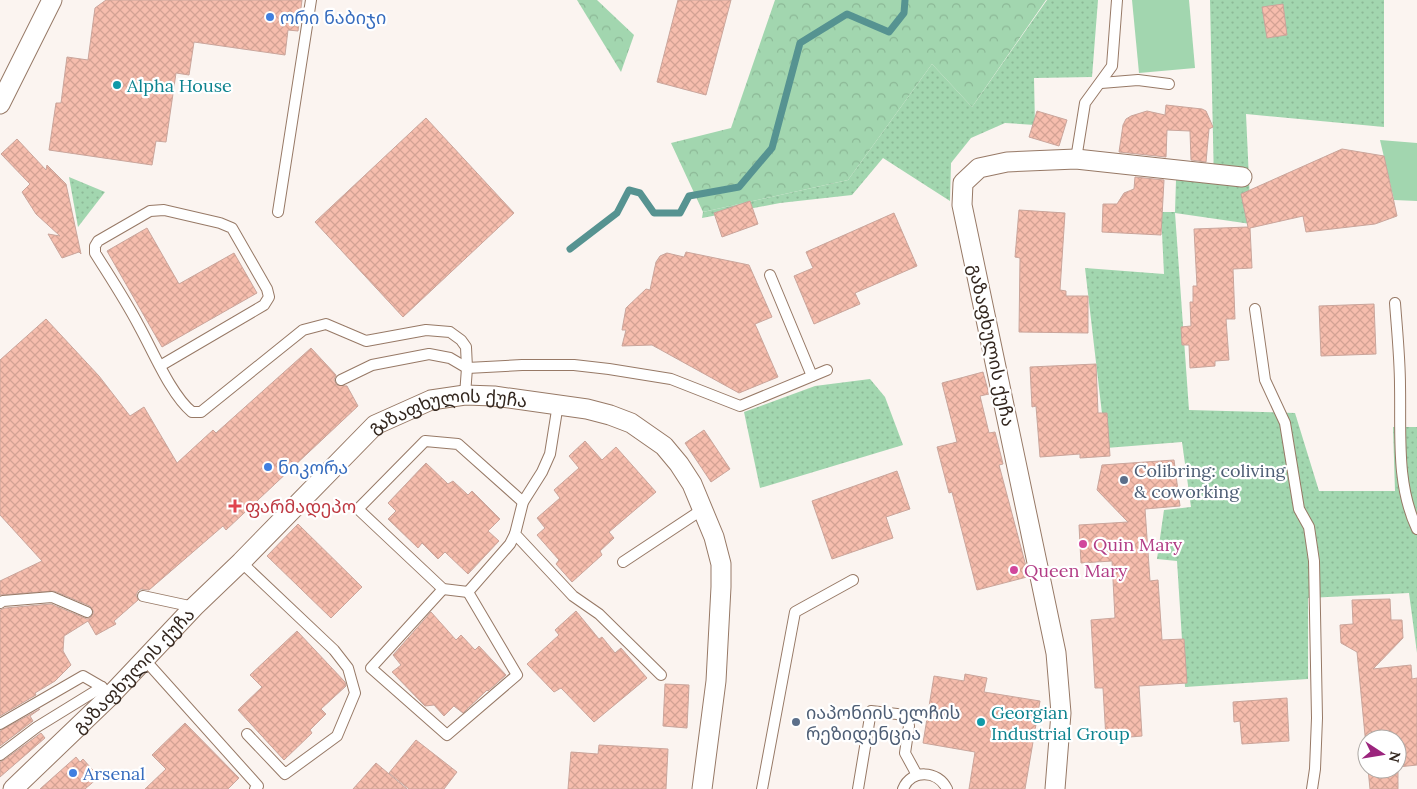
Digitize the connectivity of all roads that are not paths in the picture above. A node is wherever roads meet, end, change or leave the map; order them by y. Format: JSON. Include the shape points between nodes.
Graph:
{"nodes":[{"id":1,"x":52,"y":0,"type":"edge"},
{"id":2,"x":311,"y":0,"type":"edge"},
{"id":3,"x":1117,"y":0,"type":"edge"},
{"id":4,"x":1101,"y":82,"type":"junction"},
{"id":5,"x":1168,"y":84,"type":"dead end"},
{"id":6,"x":0,"y":104,"type":"edge"},
{"id":7,"x":1076,"y":159,"type":"junction"},
{"id":8,"x":1242,"y":177,"type":"dead end"},
{"id":9,"x":278,"y":212,"type":"dead end"},
{"id":10,"x":770,"y":275,"type":"dead end"},
{"id":11,"x":1395,"y":302,"type":"dead end"},
{"id":12,"x":1255,"y":309,"type":"dead end"},
{"id":13,"x":160,"y":366,"type":"junction"},
{"id":14,"x":467,"y":368,"type":"junction"},
{"id":15,"x":827,"y":370,"type":"dead end"},
{"id":16,"x":812,"y":376,"type":"junction"},
{"id":17,"x":341,"y":380,"type":"dead end"},
{"id":18,"x":465,"y":395,"type":"junction"},
{"id":19,"x":558,"y":404,"type":"junction"},
{"id":20,"x":523,"y":502,"type":"junction"},
{"id":21,"x":703,"y":509,"type":"junction"},
{"id":22,"x":1417,"y":529,"type":"edge"},
{"id":23,"x":515,"y":534,"type":"junction"},
{"id":24,"x":241,"y":562,"type":"junction"},
{"id":25,"x":622,"y":562,"type":"dead end"},
{"id":26,"x":853,"y":580,"type":"dead end"},
{"id":27,"x":443,"y":588,"type":"junction"},
{"id":28,"x":468,"y":592,"type":"junction"},
{"id":29,"x":143,"y":596,"type":"dead end"},
{"id":30,"x":0,"y":603,"type":"edge"},
{"id":31,"x":194,"y":607,"type":"junction"},
{"id":32,"x":87,"y":612,"type":"dead end"},
{"id":33,"x":145,"y":660,"type":"junction"},
{"id":34,"x":661,"y":675,"type":"dead end"},
{"id":35,"x":106,"y":692,"type":"junction"},
{"id":36,"x":0,"y":724,"type":"edge"},
{"id":37,"x":247,"y":734,"type":"dead end"},
{"id":38,"x":0,"y":755,"type":"edge"},
{"id":39,"x":917,"y":775,"type":"junction"},
{"id":40,"x":15,"y":789,"type":"edge"},
{"id":41,"x":255,"y":789,"type":"edge"},
{"id":42,"x":702,"y":789,"type":"edge"},
{"id":43,"x":762,"y":789,"type":"edge"},
{"id":44,"x":858,"y":789,"type":"edge"},
{"id":45,"x":903,"y":789,"type":"edge"},
{"id":46,"x":947,"y":789,"type":"edge"},
{"id":47,"x":1055,"y":789,"type":"edge"},
{"id":48,"x":1312,"y":789,"type":"edge"}],
"edges":[{"from":1,"to":6,"type":"street"},
{"from":2,"to":9,"type":"lane"},
{"from":3,"to":4,"type":"lane","via":[[1112,66]]},
{"from":4,"to":5,"type":"lane","via":[[1138,80]]},
{"from":4,"to":7,"type":"lane","via":[[1085,103]]},
{"from":7,"to":8,"type":"street","name":"გაზაფხულის ქუჩა"},
{"from":7,"to":47,"type":"street","name":"გაზაფხულის ქუჩა","via":[[1006,162],[979,168],[963,183],[962,205],[1056,653],[1061,713]]},
{"from":10,"to":16,"type":"lane"},
{"from":11,"to":22,"type":"lane","via":[[1401,468],[1409,510]]},
{"from":12,"to":48,"type":"lane","via":[[1265,380],[1285,423],[1299,509],[1309,527],[1314,561],[1317,718]]},
{"from":13,"to":13,"type":"lane","via":[[264,305],[269,297],[232,228],[164,210],[150,211],[98,241],[95,246]]},
{"from":13,"to":14,"type":"lane","via":[[184,406],[192,412],[201,412],[303,330],[326,324],[366,341],[426,330],[450,332],[466,347]]},
{"from":14,"to":16,"type":"lane","via":[[574,365],[609,369],[671,379],[740,406]]},
{"from":14,"to":17,"type":"lane","via":[[450,358],[429,354],[372,365]]},
{"from":14,"to":18,"type":"lane"},
{"from":15,"to":16,"type":"lane"},
{"from":18,"to":19,"type":"street","name":"გაზაფხულის ქუჩა"},
{"from":18,"to":24,"type":"street","name":"გაზაფხულის ქუჩა","via":[[432,400],[375,425]]},
{"from":19,"to":20,"type":"lane","via":[[550,454]]},
{"from":19,"to":21,"type":"street","name":"გაზაფხულის ქუჩა","via":[[610,415],[647,433],[679,464]]},
{"from":20,"to":23,"type":"lane"},
{"from":20,"to":27,"type":"lane","via":[[458,444],[425,441],[358,508]]},
{"from":21,"to":25,"type":"lane"},
{"from":21,"to":42,"type":"street","name":"გაზაფხულის ქუჩა","via":[[721,564],[721,588],[716,681]]},
{"from":23,"to":28,"type":"lane"},
{"from":23,"to":34,"type":"lane","via":[[573,596],[599,614]]},
{"from":24,"to":31,"type":"street","name":"გაზაფხულის ქუჩა"},
{"from":24,"to":37,"type":"lane","via":[[334,650],[348,668],[355,693],[337,736],[285,774]]},
{"from":26,"to":43,"type":"lane","via":[[795,612]]},
{"from":27,"to":28,"type":"lane"},
{"from":27,"to":28,"type":"lane","via":[[371,668],[447,735],[518,675]]},
{"from":29,"to":31,"type":"lane"},
{"from":30,"to":32,"type":"lane","via":[[52,597]]},
{"from":31,"to":33,"type":"street","name":"გაზაფხულის ქუჩა"},
{"from":33,"to":35,"type":"street","name":"გაზაფხულის ქუჩა"},
{"from":33,"to":41,"type":"lane","via":[[258,786]]},
{"from":35,"to":36,"type":"lane","via":[[83,676]]},
{"from":35,"to":38,"type":"lane","via":[[37,727]]},
{"from":35,"to":40,"type":"street","name":"გაზაფხულის ქუჩა"},
{"from":39,"to":44,"type":"lane","via":[[905,753],[907,717],[871,711]]},
{"from":39,"to":45,"type":"lane"},
{"from":39,"to":46,"type":"lane","via":[[933,775]]}]}
